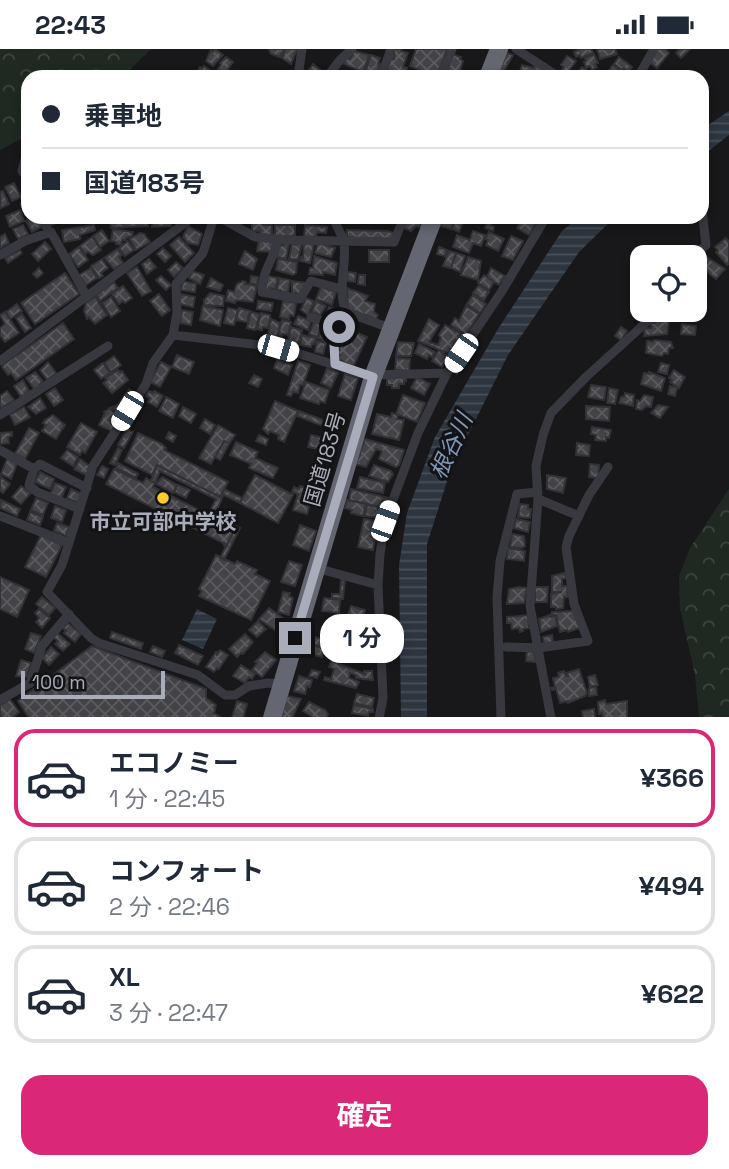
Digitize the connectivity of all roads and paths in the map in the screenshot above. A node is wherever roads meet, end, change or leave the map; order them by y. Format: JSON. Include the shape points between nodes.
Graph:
{"nodes":[{"id":1,"x":302,"y":49,"type":"edge"},
{"id":2,"x":352,"y":49,"type":"edge"},
{"id":3,"x":391,"y":49,"type":"edge"},
{"id":4,"x":452,"y":49,"type":"edge"},
{"id":5,"x":499,"y":49,"type":"edge"},
{"id":6,"x":516,"y":49,"type":"edge"},
{"id":7,"x":654,"y":49,"type":"edge"},
{"id":8,"x":299,"y":70,"type":"edge"},
{"id":9,"x":332,"y":70,"type":"edge"},
{"id":10,"x":384,"y":70,"type":"edge"},
{"id":11,"x":444,"y":70,"type":"edge"},
{"id":12,"x":491,"y":70,"type":"edge"},
{"id":13,"x":548,"y":70,"type":"edge"},
{"id":14,"x":642,"y":70,"type":"edge"},
{"id":15,"x":45,"y":224,"type":"edge"},
{"id":16,"x":177,"y":224,"type":"edge"},
{"id":17,"x":214,"y":224,"type":"edge"},
{"id":18,"x":230,"y":224,"type":"edge"},
{"id":19,"x":337,"y":224,"type":"edge"},
{"id":20,"x":401,"y":224,"type":"edge"},
{"id":21,"x":432,"y":224,"type":"edge"},
{"id":22,"x":542,"y":224,"type":"edge"},
{"id":23,"x":704,"y":224,"type":"edge"},
{"id":24,"x":49,"y":233,"type":"junction"},
{"id":25,"x":278,"y":239,"type":"junction"},
{"id":26,"x":344,"y":241,"type":"junction"},
{"id":27,"x":706,"y":245,"type":"edge"},
{"id":28,"x":0,"y":255,"type":"edge"},
{"id":29,"x":342,"y":289,"type":"junction"},
{"id":30,"x":87,"y":297,"type":"junction"},
{"id":31,"x":346,"y":312,"type":"junction"},
{"id":32,"x":311,"y":317,"type":"dead end"},
{"id":33,"x":647,"y":322,"type":"edge"},
{"id":34,"x":339,"y":327,"type":"junction"},
{"id":35,"x":390,"y":328,"type":"junction"},
{"id":36,"x":173,"y":335,"type":"junction"},
{"id":37,"x":108,"y":346,"type":"dead end"},
{"id":38,"x":0,"y":361,"type":"edge"},
{"id":39,"x":335,"y":364,"type":"junction"},
{"id":40,"x":447,"y":373,"type":"junction"},
{"id":41,"x":373,"y":376,"type":"junction"},
{"id":42,"x":0,"y":415,"type":"edge"},
{"id":43,"x":0,"y":450,"type":"edge"},
{"id":44,"x":608,"y":467,"type":"dead end"},
{"id":45,"x":34,"y":469,"type":"junction"},
{"id":46,"x":87,"y":488,"type":"junction"},
{"id":47,"x":538,"y":496,"type":"junction"},
{"id":48,"x":80,"y":509,"type":"junction"},
{"id":49,"x":0,"y":516,"type":"edge"},
{"id":50,"x":579,"y":516,"type":"junction"},
{"id":51,"x":69,"y":543,"type":"junction"},
{"id":52,"x":316,"y":568,"type":"junction"},
{"id":53,"x":378,"y":585,"type":"junction"},
{"id":54,"x":69,"y":614,"type":"junction"},
{"id":55,"x":506,"y":647,"type":"dead end"},
{"id":56,"x":538,"y":648,"type":"junction"},
{"id":57,"x":281,"y":684,"type":"junction"},
{"id":58,"x":0,"y":701,"type":"edge"},
{"id":59,"x":272,"y":717,"type":"edge"},
{"id":60,"x":379,"y":717,"type":"edge"},
{"id":61,"x":501,"y":717,"type":"edge"},
{"id":62,"x":551,"y":717,"type":"edge"}],
"edges":[{"from":1,"to":8,"type":"street"},
{"from":2,"to":9,"type":"street"},
{"from":3,"to":10,"type":"street"},
{"from":4,"to":11,"type":"street"},
{"from":5,"to":12,"type":"highway"},
{"from":6,"to":13,"type":"street"},
{"from":7,"to":14,"type":"street"},
{"from":15,"to":24,"type":"street"},
{"from":16,"to":30,"type":"street"},
{"from":17,"to":36,"type":"street","via":[[203,253],[176,284]]},
{"from":18,"to":25,"type":"street","via":[[255,237]]},
{"from":19,"to":26,"type":"street"},
{"from":20,"to":26,"type":"street","via":[[394,242]]},
{"from":21,"to":35,"type":"highway","name":"国道183号"},
{"from":22,"to":40,"type":"street"},
{"from":23,"to":27,"type":"street"},
{"from":24,"to":28,"type":"street"},
{"from":24,"to":30,"type":"street"},
{"from":25,"to":26,"type":"street"},
{"from":25,"to":29,"type":"street","via":[[262,278],[262,292],[300,299],[311,281]]},
{"from":26,"to":29,"type":"street"},
{"from":29,"to":31,"type":"street"},
{"from":30,"to":38,"type":"street"},
{"from":31,"to":34,"type":"street"},
{"from":31,"to":35,"type":"street"},
{"from":32,"to":34,"type":"street"},
{"from":33,"to":47,"type":"street","via":[[551,414],[536,466]]},
{"from":34,"to":39,"type":"street"},
{"from":35,"to":41,"type":"highway","name":"国道183号"},
{"from":36,"to":39,"type":"street","via":[[278,348]]},
{"from":36,"to":46,"type":"street","via":[[93,467]]},
{"from":37,"to":42,"type":"street"},
{"from":39,"to":41,"type":"street"},
{"from":40,"to":41,"type":"street"},
{"from":40,"to":53,"type":"street","via":[[418,433],[385,521]]},
{"from":41,"to":52,"type":"highway","name":"国道183号"},
{"from":43,"to":45,"type":"street"},
{"from":44,"to":50,"type":"street"},
{"from":45,"to":46,"type":"street","via":[[40,464]]},
{"from":45,"to":48,"type":"street","via":[[29,485],[37,492]]},
{"from":46,"to":48,"type":"street"},
{"from":47,"to":50,"type":"street"},
{"from":47,"to":56,"type":"street","via":[[530,606]]},
{"from":47,"to":61,"type":"street","via":[[517,494],[500,561]]},
{"from":48,"to":51,"type":"street"},
{"from":49,"to":51,"type":"street"},
{"from":50,"to":56,"type":"street","via":[[566,547],[574,604],[588,641]]},
{"from":51,"to":54,"type":"street","via":[[47,592]]},
{"from":52,"to":53,"type":"street"},
{"from":52,"to":57,"type":"highway","name":"国道183号"},
{"from":53,"to":60,"type":"street","via":[[383,698]]},
{"from":54,"to":57,"type":"street","via":[[99,643],[198,675],[225,695],[235,695],[248,686]]},
{"from":54,"to":58,"type":"street","via":[[42,646],[30,683]]},
{"from":55,"to":56,"type":"street"},
{"from":56,"to":62,"type":"street"},
{"from":57,"to":59,"type":"highway","name":"国道183号"}]}
